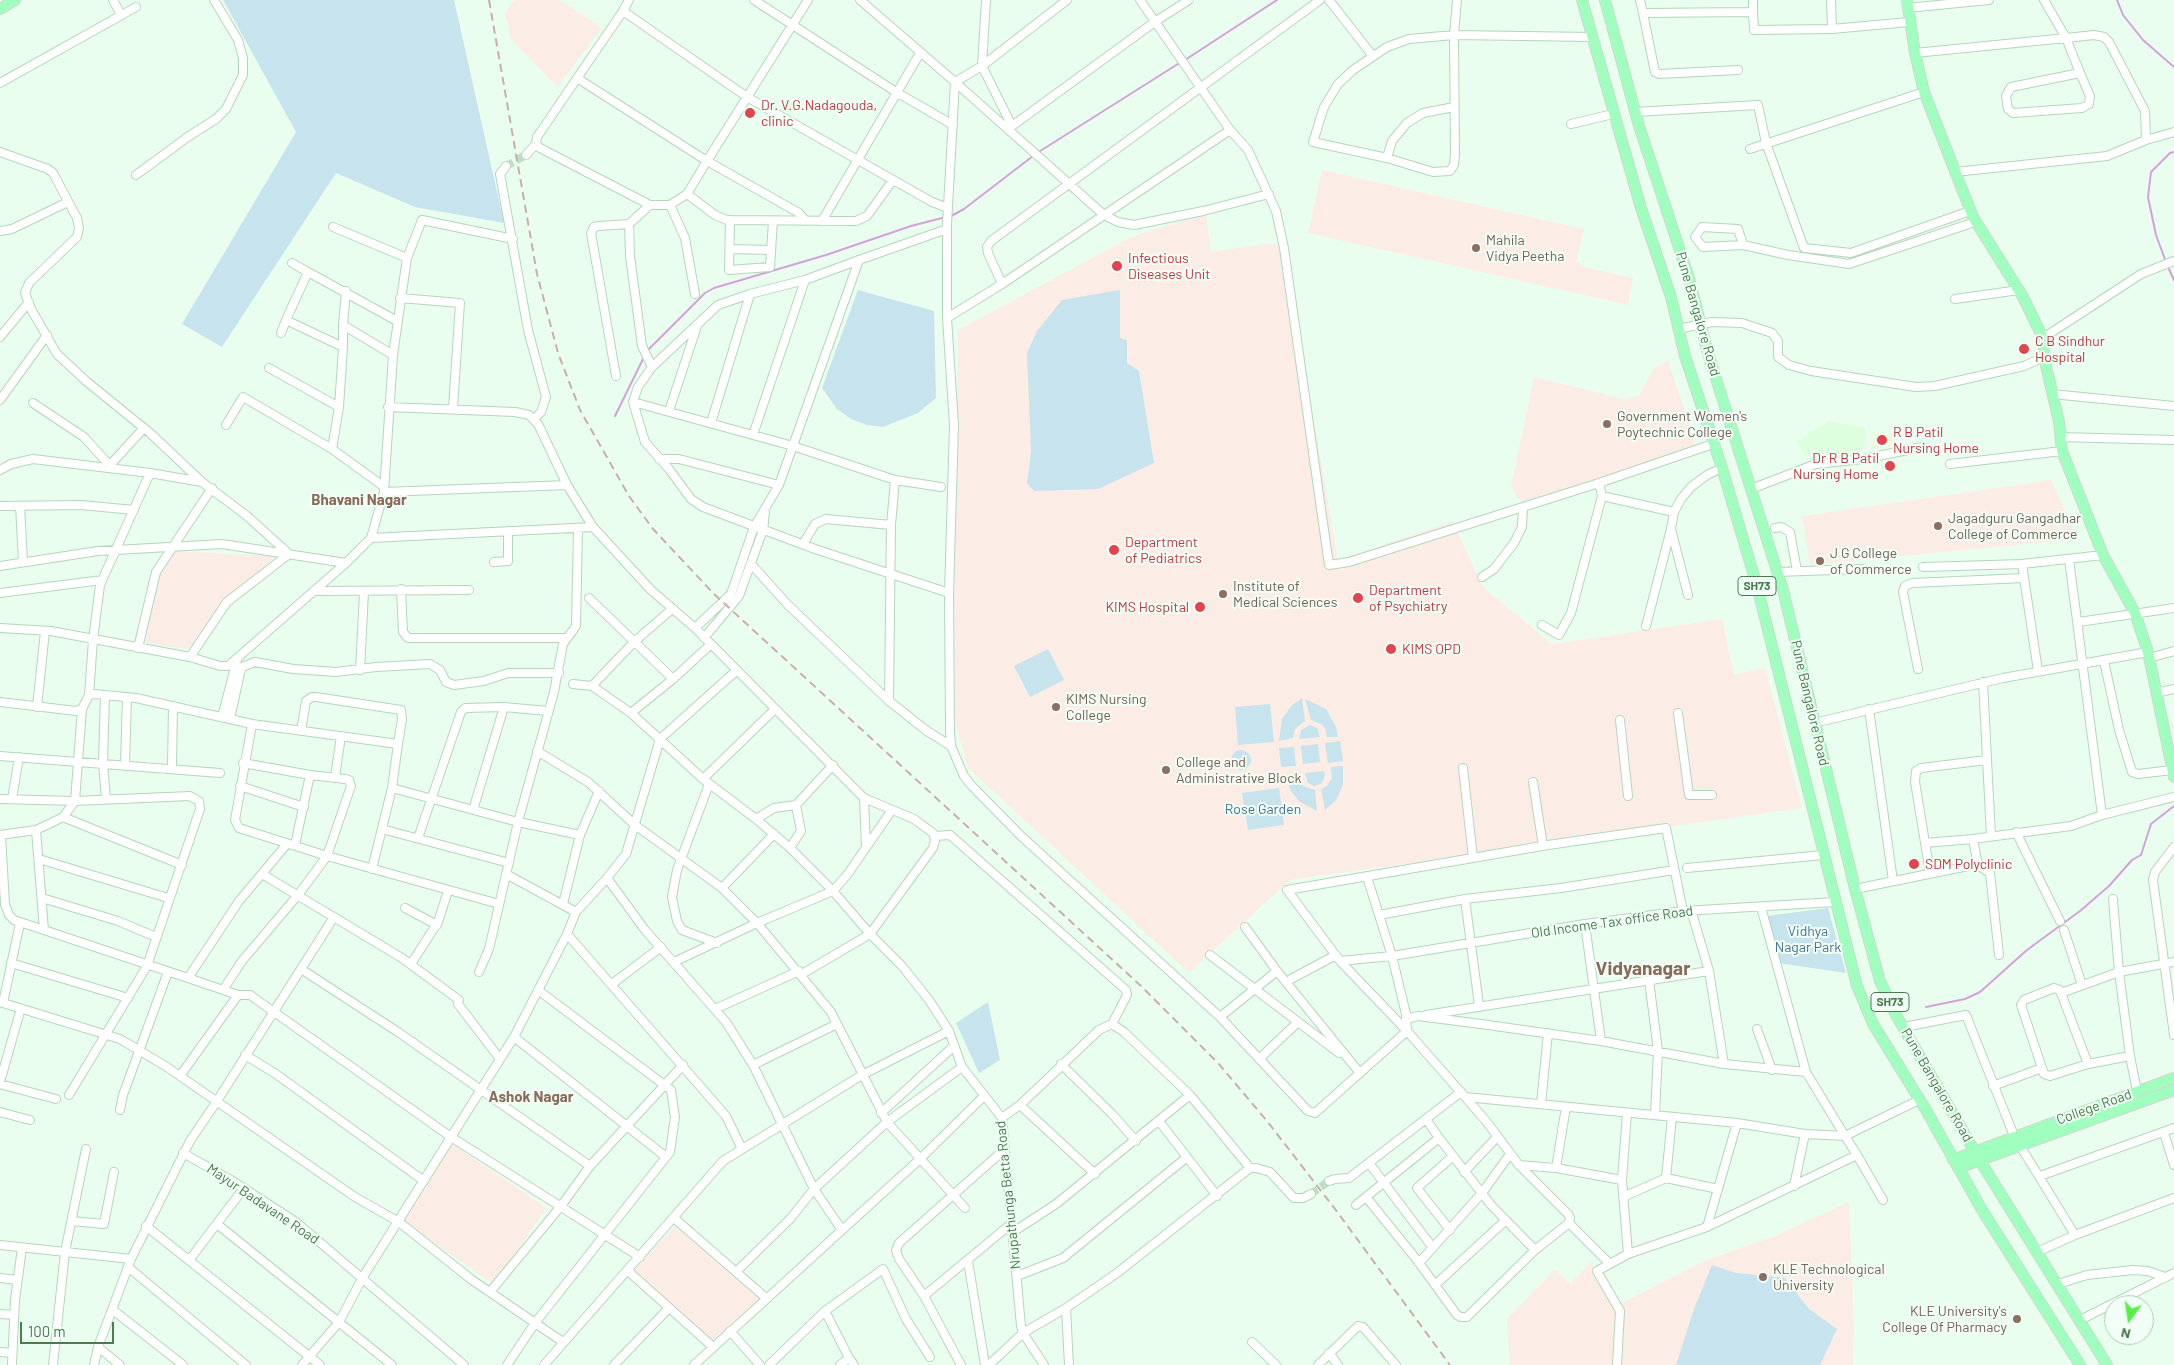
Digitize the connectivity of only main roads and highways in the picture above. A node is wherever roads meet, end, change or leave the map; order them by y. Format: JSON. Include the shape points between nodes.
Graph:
{"nodes":[{"id":1,"x":15,"y":0,"type":"edge"},
{"id":2,"x":1582,"y":0,"type":"edge"},
{"id":3,"x":1605,"y":0,"type":"edge"},
{"id":4,"x":1907,"y":4,"type":"edge"},
{"id":5,"x":0,"y":9,"type":"edge"},
{"id":6,"x":2173,"y":773,"type":"edge"},
{"id":7,"x":2174,"y":1078,"type":"edge"},
{"id":8,"x":2174,"y":1090,"type":"edge"},
{"id":9,"x":1977,"y":1155,"type":"junction"},
{"id":10,"x":1956,"y":1164,"type":"junction"},
{"id":11,"x":2080,"y":1365,"type":"edge"},
{"id":12,"x":2107,"y":1365,"type":"edge"}],
"edges":[{"from":1,"to":5,"type":"main road"},
{"from":2,"to":10,"type":"main road","name":"Pune Bangalore Road","number":"SH73","via":[[1613,114],[1760,596],[1851,966],[1865,1006]]},
{"from":3,"to":9,"type":"main road","name":"Pune Bangalore Road","number":"SH73","via":[[1635,112],[1694,292],[1700,323],[1777,572],[1880,981]]},
{"from":4,"to":6,"type":"main road","via":[[1924,92],[1970,211],[2019,290],[2043,338],[2062,451],[2103,555],[2135,613],[2148,655]]},
{"from":7,"to":9,"type":"main road","name":"College Road","via":[[2014,1136]]},
{"from":8,"to":9,"type":"main road","via":[[2020,1146]]},
{"from":9,"to":10,"type":"main road"},
{"from":9,"to":12,"type":"main road","name":"Pune Bangalore Road","number":"SH73"},
{"from":10,"to":11,"type":"main road","name":"Pune Bangalore Road","number":"SH73"}]}
